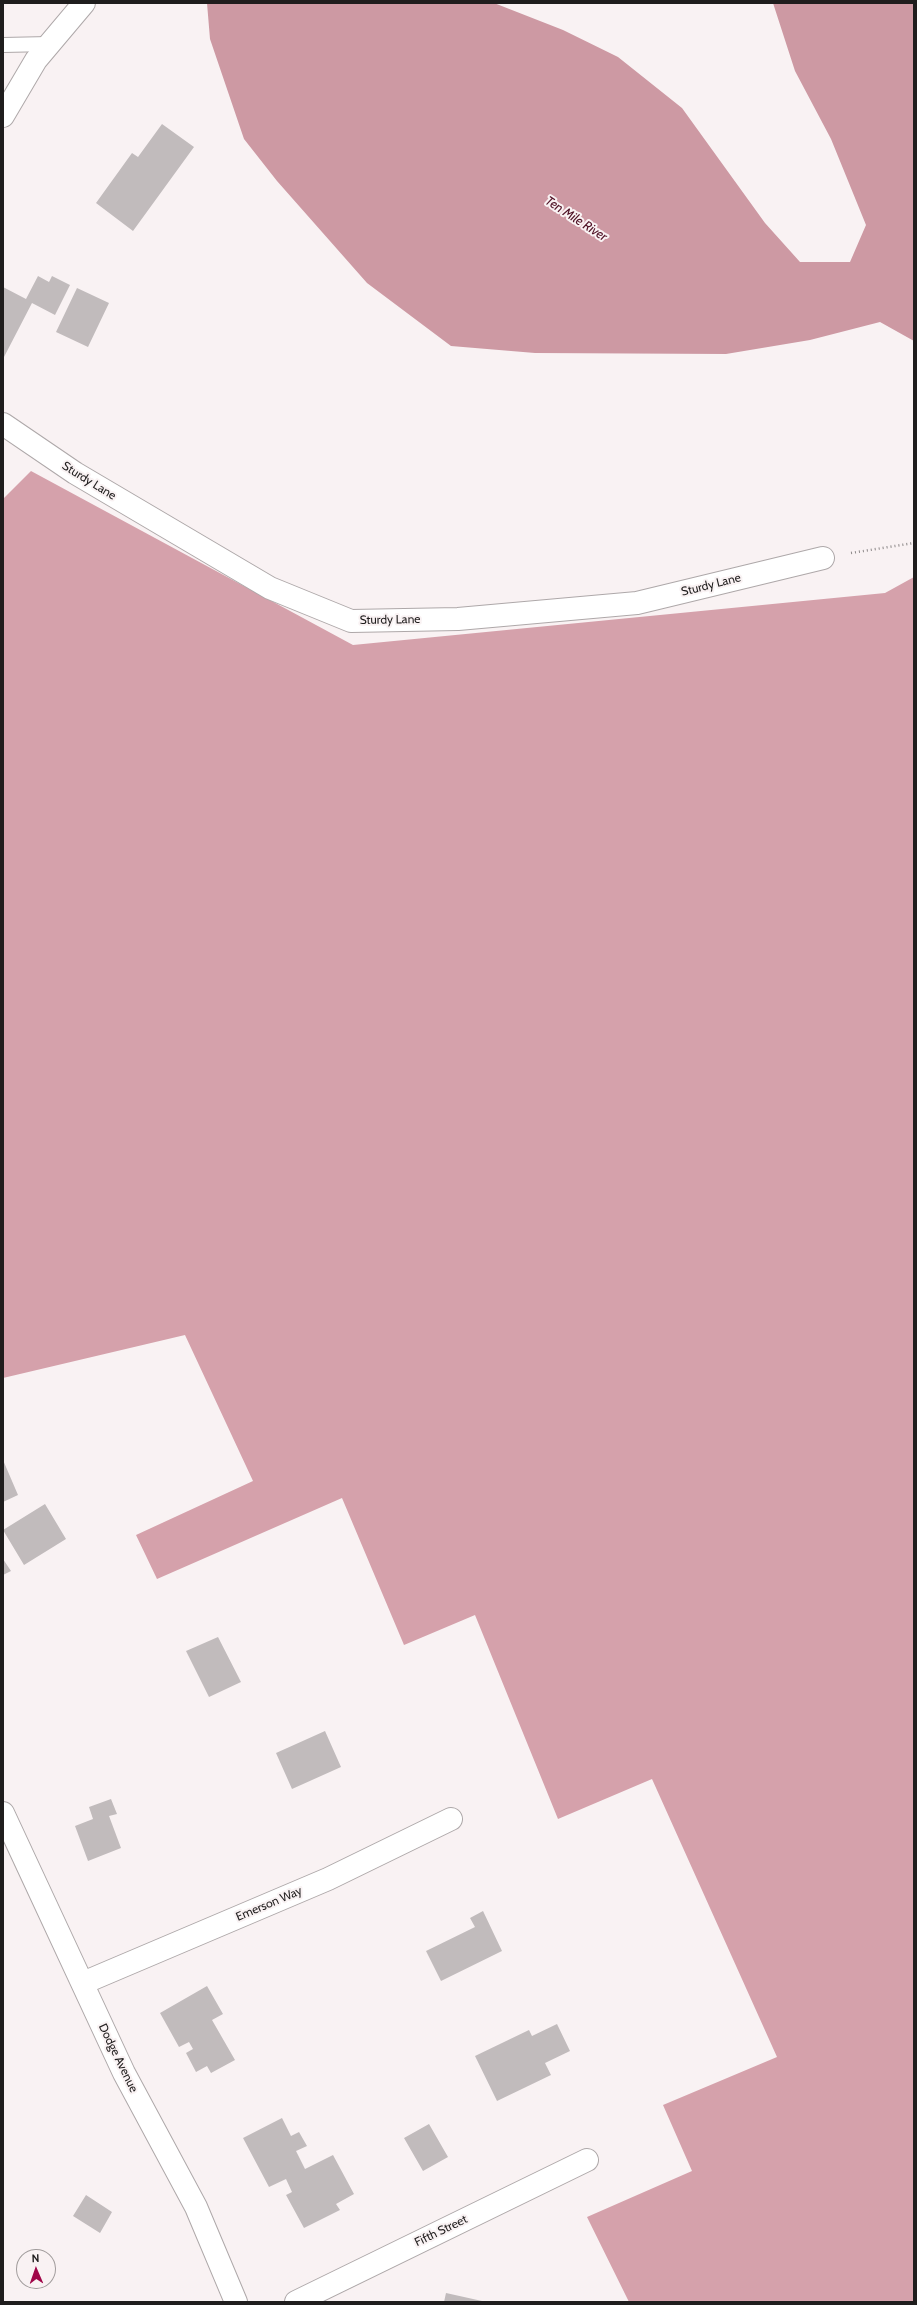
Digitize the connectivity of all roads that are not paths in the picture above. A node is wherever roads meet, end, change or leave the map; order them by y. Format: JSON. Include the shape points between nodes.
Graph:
{"nodes":[{"id":1,"x":84,"y":3,"type":"edge"},
{"id":2,"x":49,"y":44,"type":"junction"},
{"id":3,"x":3,"y":45,"type":"edge"},
{"id":4,"x":3,"y":116,"type":"edge"},
{"id":5,"x":3,"y":424,"type":"edge"},
{"id":6,"x":823,"y":558,"type":"road end"},
{"id":7,"x":3,"y":1813,"type":"edge"},
{"id":8,"x":451,"y":1819,"type":"dead end"},
{"id":9,"x":83,"y":1983,"type":"junction"},
{"id":10,"x":587,"y":2160,"type":"dead end"},
{"id":11,"x":236,"y":2302,"type":"edge"},
{"id":12,"x":296,"y":2302,"type":"edge"}],
"edges":[{"from":1,"to":2,"type":"street"},
{"from":2,"to":3,"type":"lane"},
{"from":2,"to":4,"type":"street","via":[[36,60]]},
{"from":5,"to":6,"type":"street","name":"Sturdy Lane","via":[[75,473],[270,588],[351,621],[458,619],[637,603]]},
{"from":7,"to":9,"type":"street","name":"Dodge Avenue"},
{"from":8,"to":9,"type":"street","name":"Emerson Way","via":[[328,1879]]},
{"from":9,"to":11,"type":"street","name":"Dodge Avenue","via":[[124,2072],[196,2207]]},
{"from":10,"to":12,"type":"street","name":"Fifth Street"}]}
